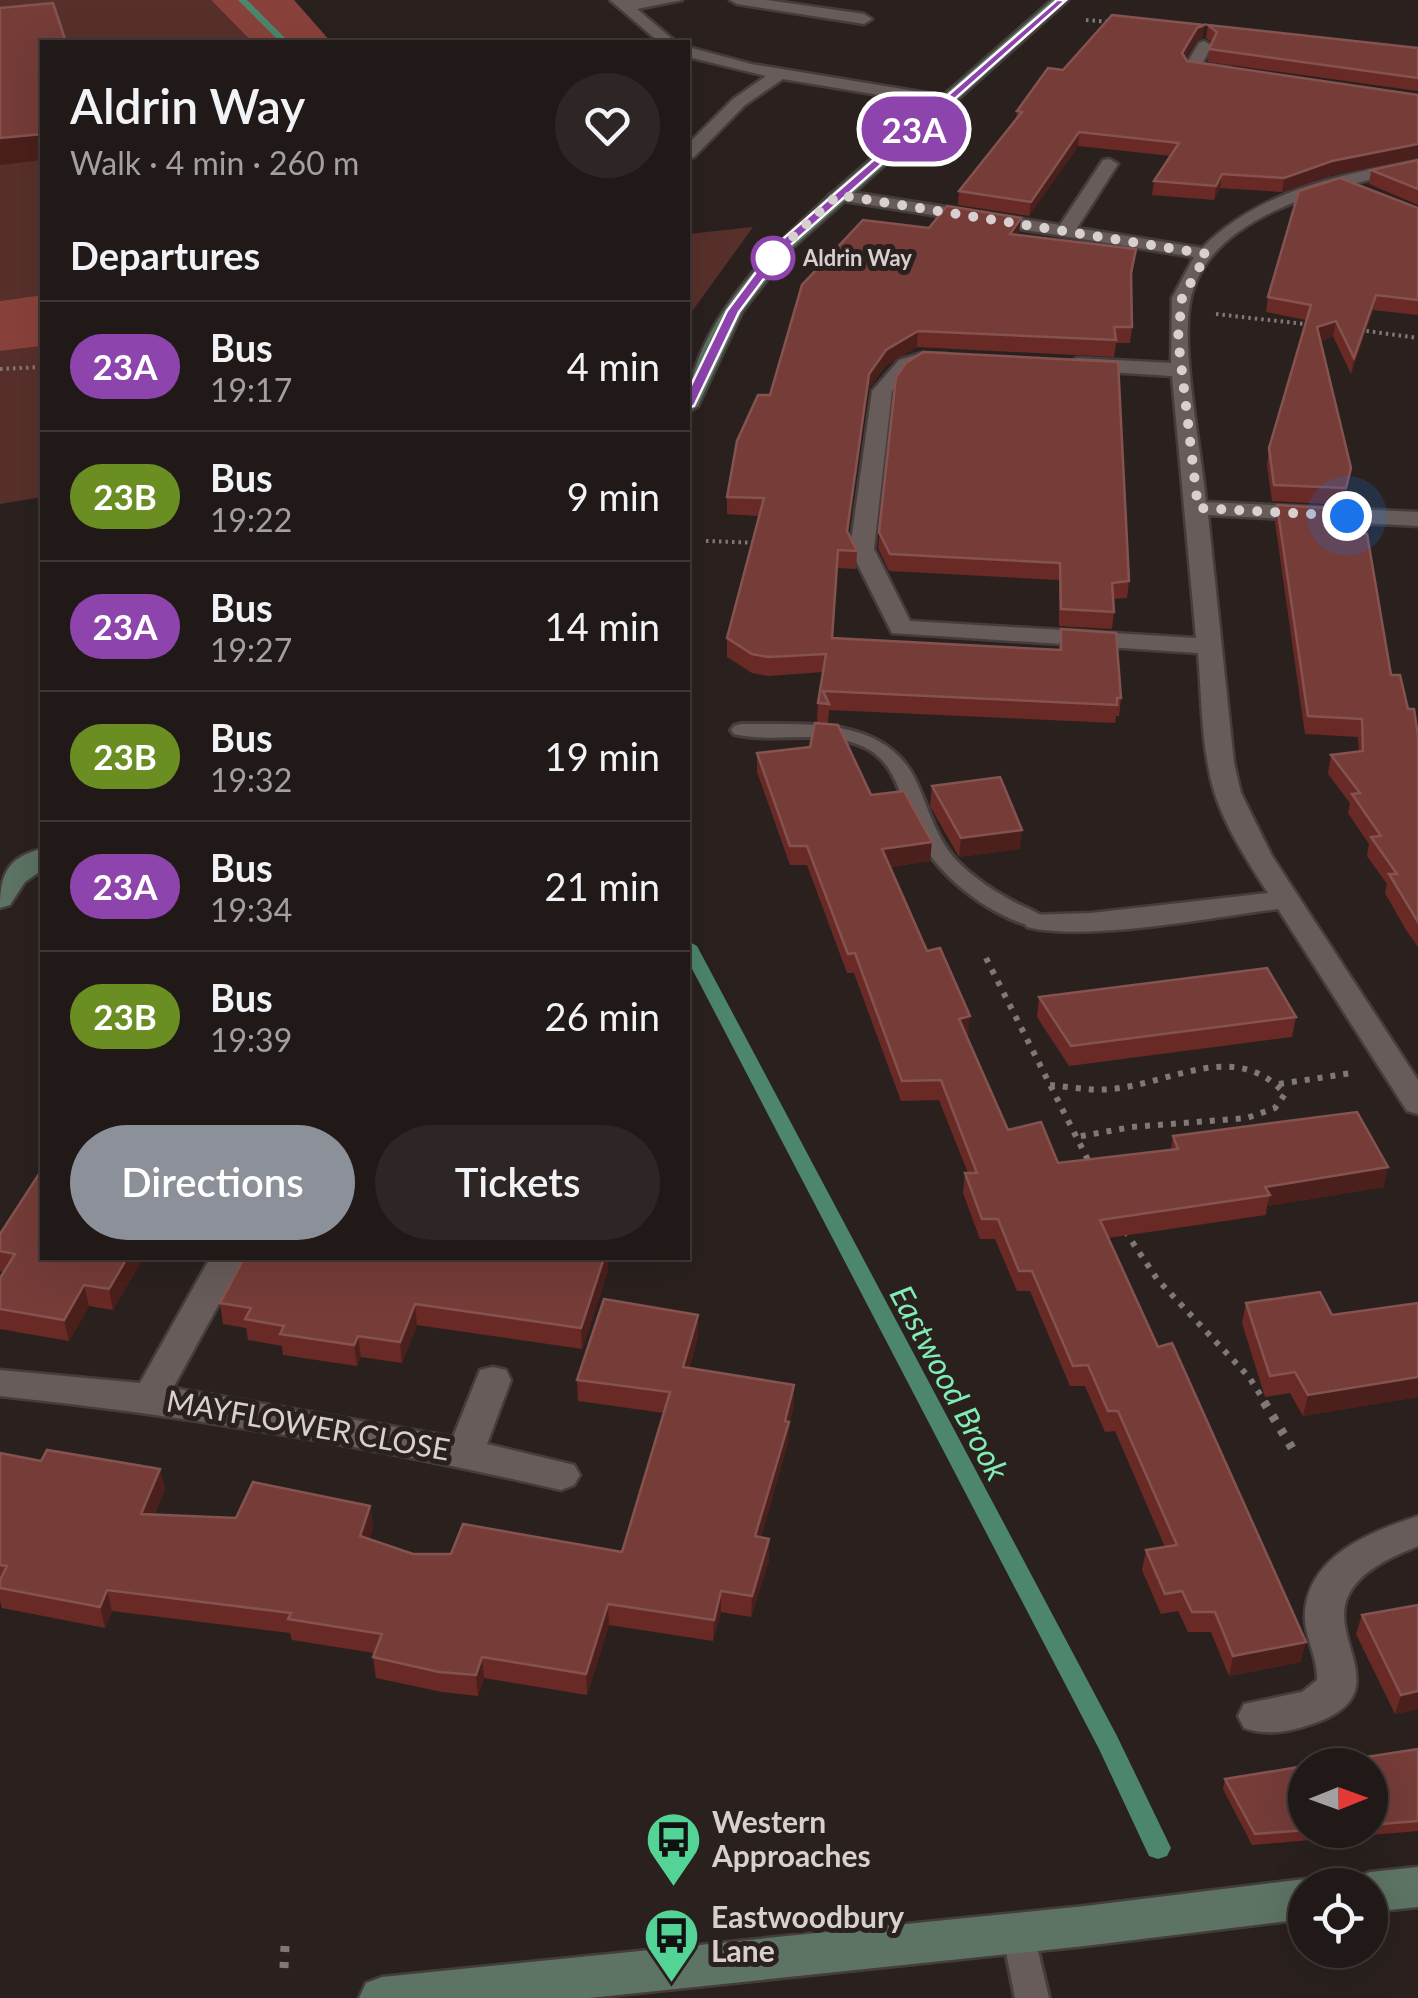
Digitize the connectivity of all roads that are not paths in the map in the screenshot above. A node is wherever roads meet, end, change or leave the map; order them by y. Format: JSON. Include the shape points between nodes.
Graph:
{"nodes":[{"id":1,"x":674,"y":0,"type":"edge"},
{"id":2,"x":737,"y":0,"type":"edge"},
{"id":3,"x":1061,"y":0,"type":"edge"},
{"id":4,"x":620,"y":3,"type":"edge"},
{"id":5,"x":864,"y":19,"type":"dead end"},
{"id":6,"x":666,"y":40,"type":"edge"},
{"id":7,"x":1204,"y":46,"type":"edge"},
{"id":8,"x":690,"y":53,"type":"edge"},
{"id":9,"x":1242,"y":74,"type":"edge"},
{"id":10,"x":779,"y":75,"type":"junction"},
{"id":11,"x":946,"y":101,"type":"junction"},
{"id":12,"x":690,"y":150,"type":"edge"},
{"id":13,"x":1109,"y":164,"type":"edge"},
{"id":14,"x":1418,"y":165,"type":"edge"},
{"id":15,"x":1340,"y":182,"type":"junction"},
{"id":16,"x":1365,"y":193,"type":"edge"},
{"id":17,"x":838,"y":195,"type":"junction"},
{"id":18,"x":1066,"y":230,"type":"junction"},
{"id":19,"x":1207,"y":254,"type":"junction"},
{"id":20,"x":954,"y":358,"type":"edge"},
{"id":21,"x":1047,"y":363,"type":"edge"},
{"id":22,"x":1180,"y":370,"type":"junction"},
{"id":23,"x":690,"y":402,"type":"edge"},
{"id":24,"x":1198,"y":508,"type":"junction"},
{"id":25,"x":1418,"y":519,"type":"edge"},
{"id":26,"x":1211,"y":646,"type":"junction"},
{"id":27,"x":741,"y":730,"type":"dead end"},
{"id":28,"x":40,"y":859,"type":"edge"},
{"id":29,"x":5,"y":882,"type":"edge"},
{"id":30,"x":1284,"y":900,"type":"junction"},
{"id":31,"x":1037,"y":921,"type":"joint"},
{"id":32,"x":1418,"y":1104,"type":"edge"},
{"id":33,"x":226,"y":1260,"type":"edge"},
{"id":34,"x":493,"y":1380,"type":"dead end"},
{"id":35,"x":0,"y":1382,"type":"edge"},
{"id":36,"x":150,"y":1398,"type":"junction"},
{"id":37,"x":465,"y":1453,"type":"junction"},
{"id":38,"x":561,"y":1475,"type":"dead end"},
{"id":39,"x":1418,"y":1531,"type":"edge"},
{"id":40,"x":1258,"y":1716,"type":"dead end"},
{"id":41,"x":1418,"y":1887,"type":"edge"},
{"id":42,"x":1388,"y":1890,"type":"edge"},
{"id":43,"x":1288,"y":1901,"type":"edge"},
{"id":44,"x":1019,"y":1932,"type":"junction"},
{"id":45,"x":382,"y":1998,"type":"edge"},
{"id":46,"x":1032,"y":1998,"type":"edge"}],
"edges":[{"from":1,"to":4,"type":"street"},
{"from":2,"to":5,"type":"street"},
{"from":3,"to":11,"type":"street"},
{"from":4,"to":6,"type":"street"},
{"from":7,"to":9,"type":"street","via":[[1189,72]]},
{"from":8,"to":10,"type":"street"},
{"from":10,"to":11,"type":"street"},
{"from":10,"to":12,"type":"street"},
{"from":11,"to":17,"type":"street"},
{"from":13,"to":18,"type":"street"},
{"from":14,"to":15,"type":"street"},
{"from":15,"to":16,"type":"street"},
{"from":15,"to":19,"type":"street","via":[[1272,206]]},
{"from":17,"to":18,"type":"street"},
{"from":17,"to":23,"type":"street","via":[[782,247],[733,311]]},
{"from":18,"to":19,"type":"street"},
{"from":19,"to":22,"type":"street","via":[[1186,285],[1180,310]]},
{"from":20,"to":26,"type":"street","via":[[917,356],[882,391],[862,549],[901,628]]},
{"from":21,"to":22,"type":"street"},
{"from":22,"to":24,"type":"street"},
{"from":24,"to":25,"type":"street"},
{"from":24,"to":26,"type":"street"},
{"from":26,"to":30,"type":"street","via":[[1228,793]]},
{"from":27,"to":31,"type":"lane","via":[[857,738],[884,750],[903,776],[930,841],[1004,908]]},
{"from":28,"to":29,"type":"street"},
{"from":30,"to":31,"type":"street","via":[[1091,922]]},
{"from":30,"to":32,"type":"street"},
{"from":33,"to":36,"type":"street","name":"MAYFLOWER CLOSE"},
{"from":34,"to":37,"type":"street","name":"MAYFLOWER CLOSE"},
{"from":35,"to":36,"type":"street","name":"MAYFLOWER CLOSE"},
{"from":36,"to":37,"type":"street","name":"MAYFLOWER CLOSE"},
{"from":37,"to":38,"type":"street","name":"MAYFLOWER CLOSE"},
{"from":39,"to":40,"type":"street","via":[[1370,1550],[1331,1587],[1325,1624],[1337,1655],[1337,1679],[1328,1698]]},
{"from":41,"to":42,"type":"street"},
{"from":43,"to":44,"type":"street"},
{"from":44,"to":45,"type":"street"},
{"from":44,"to":46,"type":"lane"}]}
